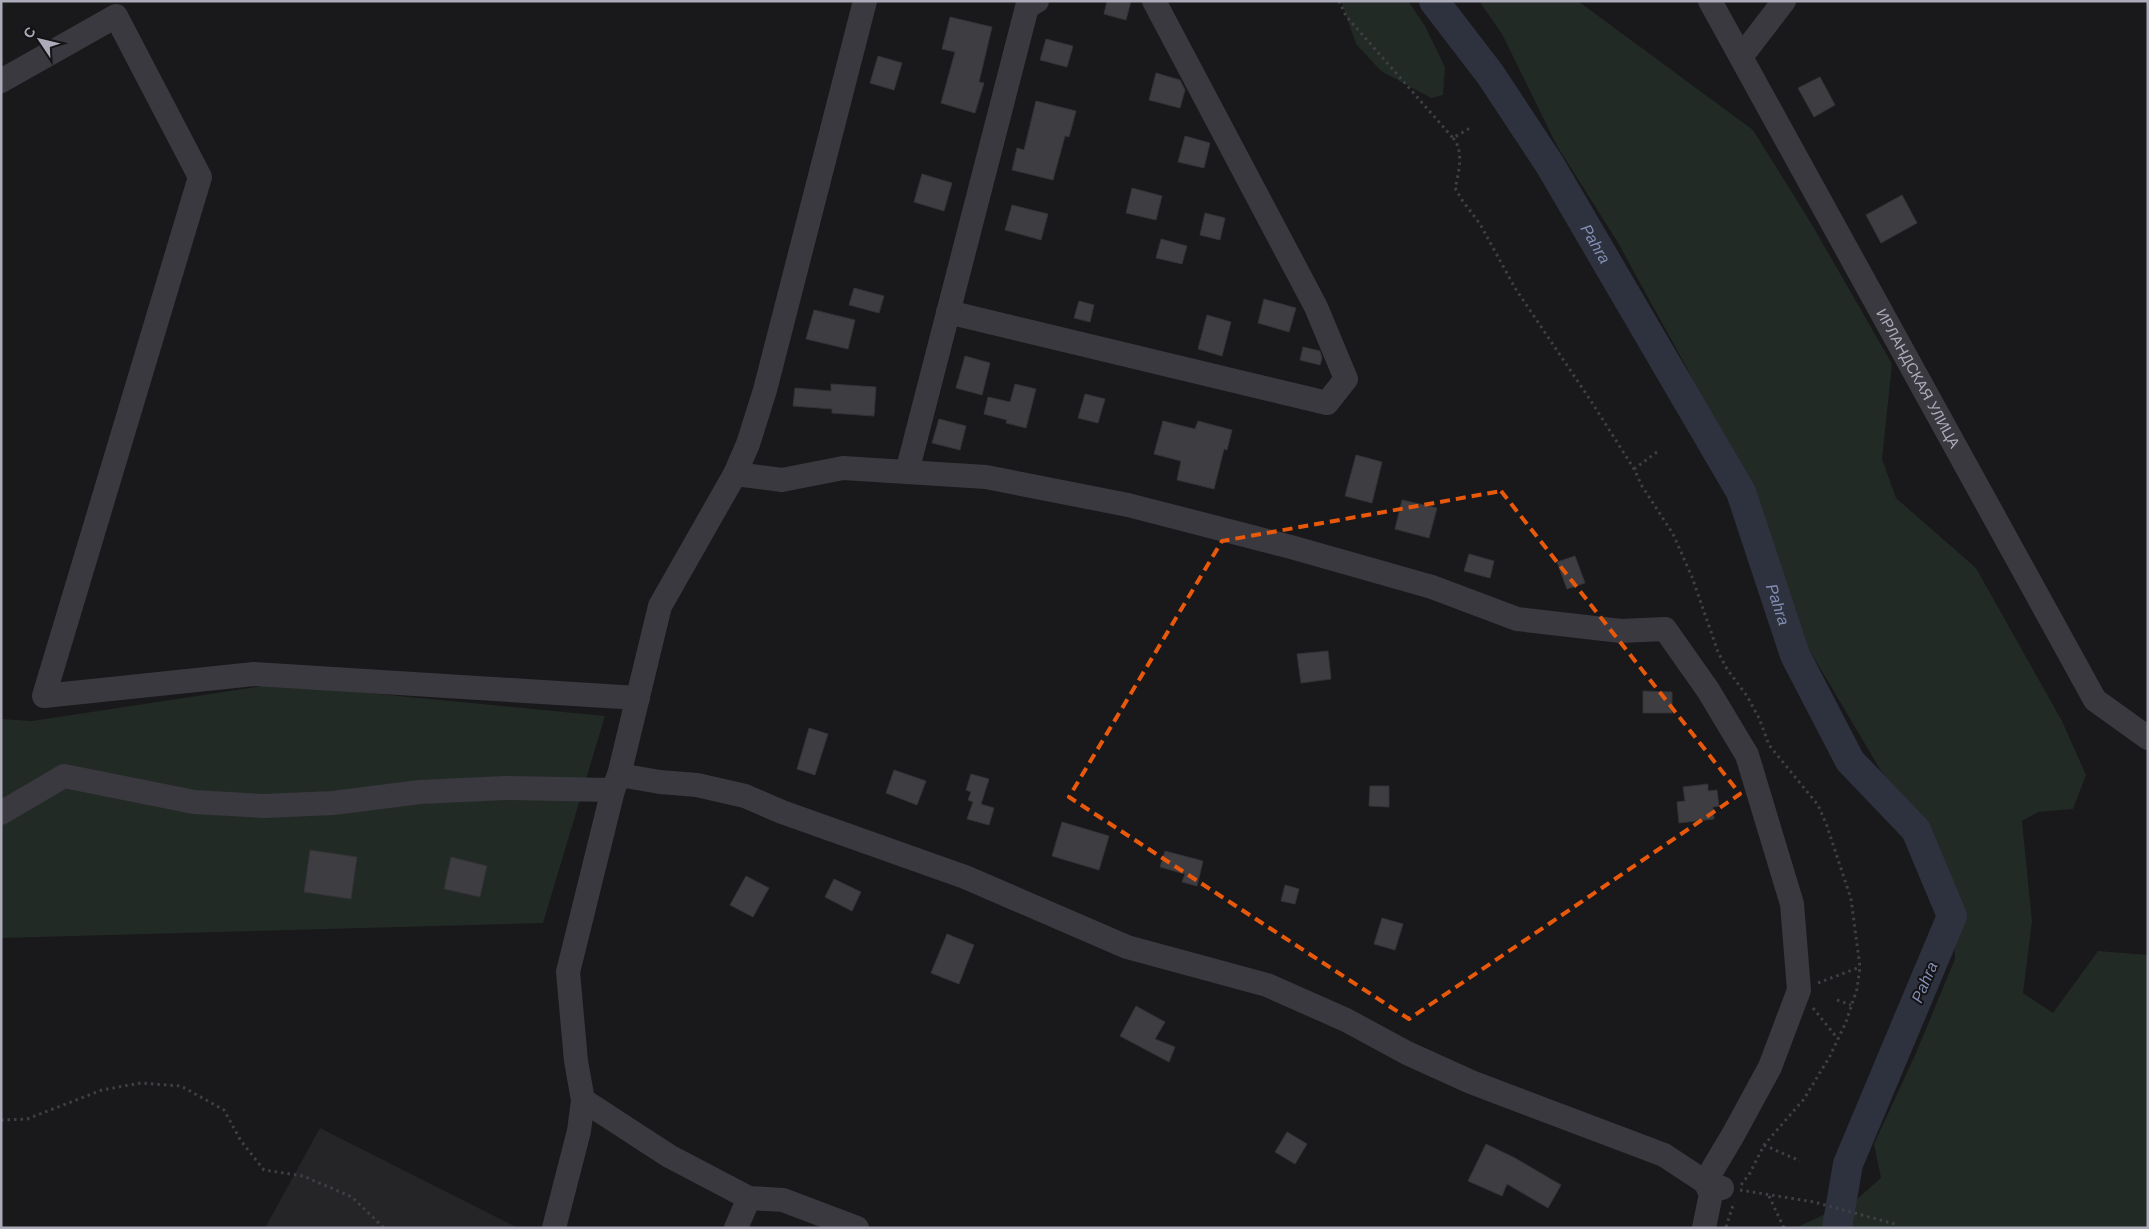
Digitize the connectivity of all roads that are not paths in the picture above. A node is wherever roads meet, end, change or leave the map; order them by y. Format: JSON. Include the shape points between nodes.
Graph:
{"nodes":[{"id":1,"x":865,"y":1,"type":"edge"},
{"id":2,"x":1036,"y":1,"type":"edge"},
{"id":3,"x":1154,"y":1,"type":"edge"},
{"id":4,"x":1710,"y":1,"type":"edge"},
{"id":5,"x":1784,"y":1,"type":"edge"},
{"id":6,"x":112,"y":9,"type":"edge"},
{"id":7,"x":1741,"y":57,"type":"junction"},
{"id":8,"x":1,"y":81,"type":"edge"},
{"id":9,"x":948,"y":312,"type":"junction"},
{"id":10,"x":907,"y":472,"type":"junction"},
{"id":11,"x":735,"y":474,"type":"junction"},
{"id":12,"x":638,"y":698,"type":"junction"},
{"id":13,"x":2148,"y":738,"type":"edge"},
{"id":14,"x":616,"y":782,"type":"junction"},
{"id":15,"x":1,"y":813,"type":"edge"},
{"id":16,"x":583,"y":1100,"type":"junction"},
{"id":17,"x":1714,"y":1185,"type":"junction"},
{"id":18,"x":749,"y":1198,"type":"junction"},
{"id":19,"x":554,"y":1228,"type":"edge"},
{"id":20,"x":736,"y":1228,"type":"edge"},
{"id":21,"x":857,"y":1228,"type":"edge"},
{"id":22,"x":1704,"y":1228,"type":"edge"}],
"edges":[{"from":1,"to":11,"type":"street","via":[[765,390]]},
{"from":2,"to":9,"type":"street","via":[[1027,7]]},
{"from":3,"to":9,"type":"street","via":[[1316,307],[1346,379],[1327,403]]},
{"from":4,"to":7,"type":"street","name":"ИРЛАНДСКАЯ УЛИЦА"},
{"from":5,"to":7,"type":"street"},
{"from":6,"to":8,"type":"street"},
{"from":6,"to":12,"type":"street","via":[[200,177],[44,696],[254,674]]},
{"from":7,"to":13,"type":"street","name":"ИРЛАНДСКАЯ УЛИЦА","via":[[2095,700]]},
{"from":9,"to":10,"type":"street"},
{"from":10,"to":11,"type":"street","via":[[843,468],[782,480]]},
{"from":10,"to":17,"type":"street","via":[[986,478],[1128,504],[1432,588],[1517,620],[1621,632],[1665,629],[1708,690],[1747,755],[1792,904],[1799,990],[1770,1067],[1734,1135]]},
{"from":11,"to":12,"type":"street","via":[[660,606]]},
{"from":12,"to":14,"type":"street"},
{"from":14,"to":15,"type":"street","via":[[420,792],[333,803],[264,806],[194,802],[64,776]]},
{"from":14,"to":16,"type":"street","via":[[568,972]]},
{"from":14,"to":17,"type":"street","via":[[697,785],[745,796],[965,877],[1127,947],[1267,985],[1471,1082],[1664,1155]]},
{"from":16,"to":18,"type":"street","via":[[670,1156]]},
{"from":16,"to":19,"type":"street","via":[[579,1132]]},
{"from":17,"to":22,"type":"street"},
{"from":18,"to":20,"type":"street"},
{"from":18,"to":21,"type":"street","via":[[782,1200]]}]}
